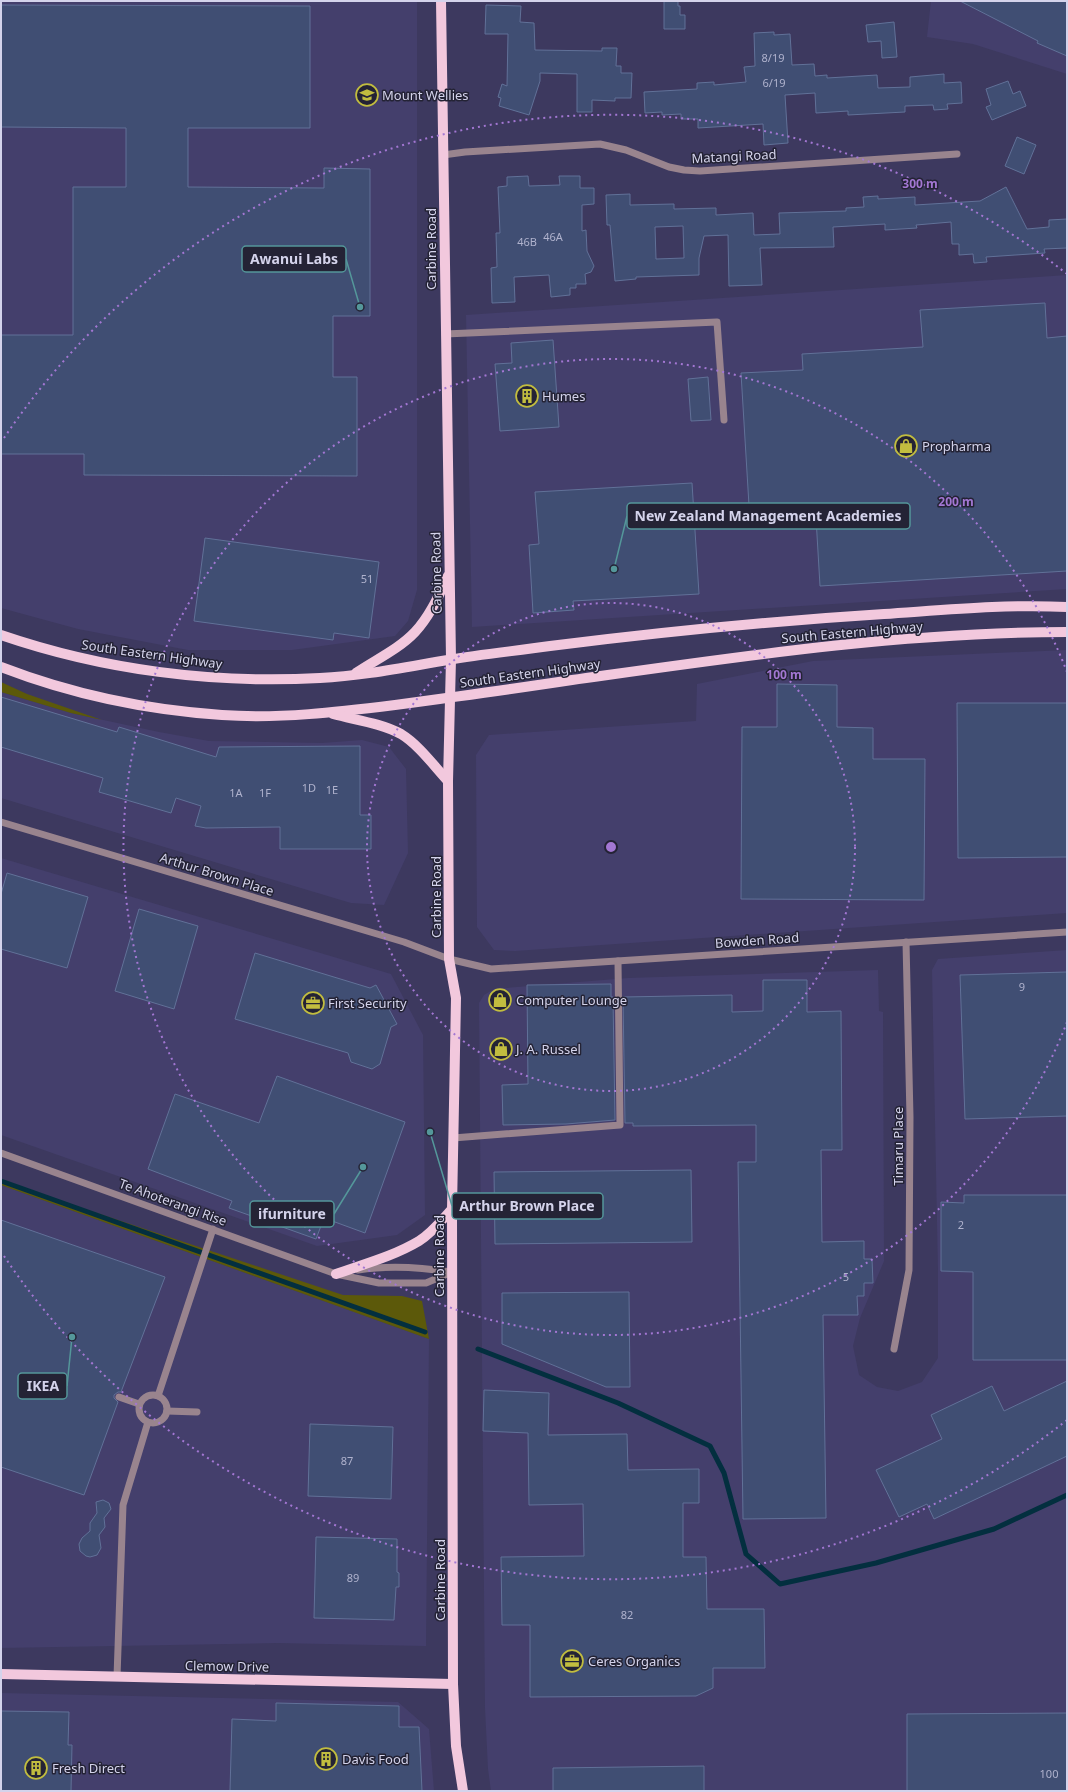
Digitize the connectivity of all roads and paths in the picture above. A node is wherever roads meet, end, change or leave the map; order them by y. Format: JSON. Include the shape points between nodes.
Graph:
{"nodes":[{"id":1,"x":441,"y":1,"type":"edge"},
{"id":2,"x":957,"y":154,"type":"dead end"},
{"id":3,"x":444,"y":155,"type":"junction"},
{"id":4,"x":445,"y":334,"type":"junction"},
{"id":5,"x":724,"y":420,"type":"dead end"},
{"id":6,"x":449,"y":574,"type":"junction"},
{"id":7,"x":1067,"y":607,"type":"edge"},
{"id":8,"x":1067,"y":632,"type":"edge"},
{"id":9,"x":1,"y":635,"type":"edge"},
{"id":10,"x":451,"y":659,"type":"junction"},
{"id":11,"x":1,"y":667,"type":"edge"},
{"id":12,"x":352,"y":675,"type":"junction"},
{"id":13,"x":450,"y":698,"type":"junction"},
{"id":14,"x":328,"y":712,"type":"junction"},
{"id":15,"x":448,"y":781,"type":"junction"},
{"id":16,"x":1,"y":822,"type":"edge"},
{"id":17,"x":1067,"y":932,"type":"edge"},
{"id":18,"x":906,"y":942,"type":"junction"},
{"id":19,"x":449,"y":959,"type":"junction"},
{"id":20,"x":618,"y":961,"type":"junction"},
{"id":21,"x":453,"y":1138,"type":"junction"},
{"id":22,"x":1,"y":1153,"type":"edge"},
{"id":23,"x":452,"y":1209,"type":"junction"},
{"id":24,"x":213,"y":1230,"type":"junction"},
{"id":25,"x":452,"y":1272,"type":"junction"},
{"id":26,"x":336,"y":1274,"type":"junction"},
{"id":27,"x":894,"y":1349,"type":"dead end"},
{"id":28,"x":158,"y":1396,"type":"junction"},
{"id":29,"x":119,"y":1397,"type":"dead end"},
{"id":30,"x":139,"y":1404,"type":"junction"},
{"id":31,"x":167,"y":1411,"type":"junction"},
{"id":32,"x":197,"y":1412,"type":"dead end"},
{"id":33,"x":148,"y":1422,"type":"junction"},
{"id":34,"x":1,"y":1674,"type":"edge"},
{"id":35,"x":116,"y":1677,"type":"junction"},
{"id":36,"x":453,"y":1684,"type":"junction"},
{"id":37,"x":463,"y":1791,"type":"edge"}],
"edges":[{"from":1,"to":3,"type":"main road","name":"Carbine Road"},
{"from":2,"to":3,"type":"street","name":"Matangi Road","via":[[700,171],[669,167],[626,150],[600,144]]},
{"from":3,"to":4,"type":"main road","name":"Carbine Road"},
{"from":4,"to":5,"type":"street","via":[[717,322]]},
{"from":4,"to":6,"type":"main road","name":"Carbine Road"},
{"from":6,"to":10,"type":"main road","name":"Carbine Road"},
{"from":6,"to":12,"type":"main road","via":[[425,620],[414,633]]},
{"from":7,"to":10,"type":"main road","name":"South Eastern Highway","via":[[995,607],[788,620]]},
{"from":8,"to":13,"type":"main road","name":"South Eastern Highway","via":[[971,635],[843,644]]},
{"from":9,"to":12,"type":"main road","name":"South Eastern Highway","via":[[32,646],[96,662],[180,675],[264,680]]},
{"from":10,"to":12,"type":"main road","name":"South Eastern Highway"},
{"from":10,"to":13,"type":"main road","name":"Carbine Road"},
{"from":11,"to":14,"type":"main road","name":"South Eastern Highway","via":[[98,697],[162,709],[224,716],[286,716]]},
{"from":13,"to":14,"type":"main road","name":"South Eastern Highway"},
{"from":13,"to":15,"type":"main road","name":"Carbine Road"},
{"from":14,"to":15,"type":"main road","via":[[401,734],[414,744]]},
{"from":15,"to":19,"type":"main road","name":"Carbine Road"},
{"from":16,"to":19,"type":"street","name":"Arthur Brown Place","via":[[404,942]]},
{"from":17,"to":18,"type":"street","name":"Bowden Road"},
{"from":18,"to":20,"type":"street","name":"Bowden Road"},
{"from":18,"to":27,"type":"street","name":"Timaru Place","via":[[910,1117],[909,1270]]},
{"from":19,"to":20,"type":"street","name":"Bowden Road","via":[[491,969]]},
{"from":19,"to":21,"type":"main road","name":"Carbine Road","via":[[456,998]]},
{"from":20,"to":21,"type":"street","via":[[620,1125]]},
{"from":21,"to":23,"type":"main road","name":"Carbine Road"},
{"from":22,"to":24,"type":"street","name":"Te Ahoterangi Rise"},
{"from":23,"to":25,"type":"main road","name":"Carbine Road"},
{"from":23,"to":26,"type":"main road","via":[[420,1240]]},
{"from":24,"to":26,"type":"street","name":"Te Ahoterangi Rise"},
{"from":24,"to":28,"type":"street"},
{"from":25,"to":26,"type":"street","name":"Te Ahoterangi Rise","via":[[425,1268],[380,1267]]},
{"from":25,"to":26,"type":"street","name":"Te Ahoterangi Rise","via":[[426,1284],[379,1283]]},
{"from":25,"to":36,"type":"main road","name":"Carbine Road"},
{"from":28,"to":30,"type":"street","via":[[145,1397]]},
{"from":28,"to":31,"type":"street","via":[[165,1402]]},
{"from":29,"to":30,"type":"street"},
{"from":30,"to":33,"type":"street","via":[[141,1417]]},
{"from":31,"to":32,"type":"street"},
{"from":31,"to":33,"type":"street","via":[[158,1422]]},
{"from":33,"to":35,"type":"street","via":[[123,1505]]},
{"from":34,"to":35,"type":"main road","name":"Clemow Drive"},
{"from":35,"to":36,"type":"main road","name":"Clemow Drive"},
{"from":36,"to":37,"type":"main road","name":"Carbine Road","via":[[456,1746]]}]}
